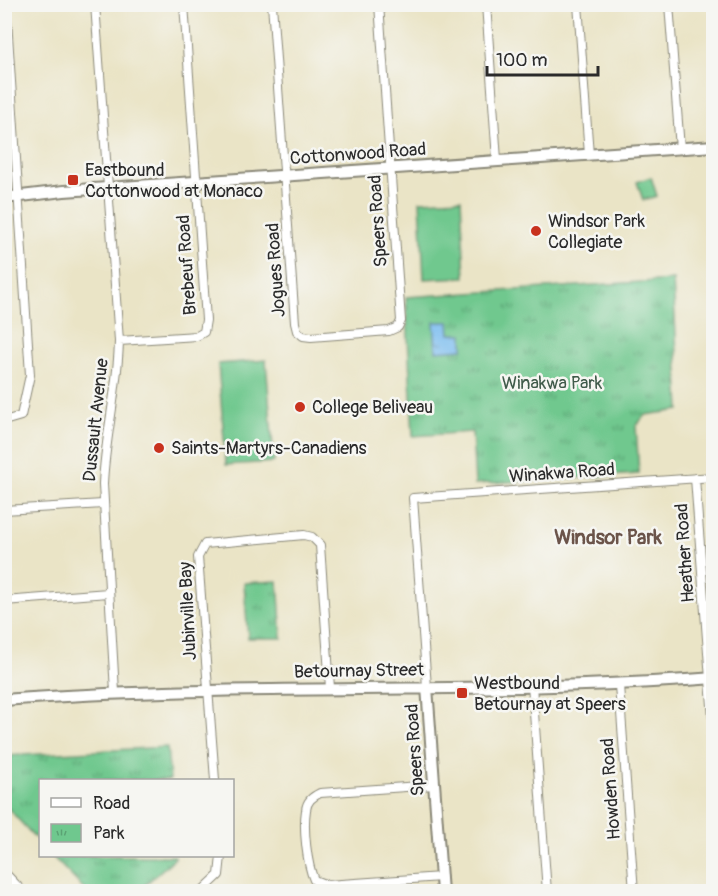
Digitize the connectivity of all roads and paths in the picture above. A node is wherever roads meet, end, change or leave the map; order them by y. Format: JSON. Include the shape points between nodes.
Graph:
{"nodes":[{"id":1,"x":6,"y":4,"type":"edge"},
{"id":2,"x":95,"y":4,"type":"edge"},
{"id":3,"x":184,"y":4,"type":"edge"},
{"id":4,"x":272,"y":4,"type":"edge"},
{"id":5,"x":379,"y":4,"type":"edge"},
{"id":6,"x":486,"y":4,"type":"edge"},
{"id":7,"x":578,"y":4,"type":"edge"},
{"id":8,"x":669,"y":4,"type":"edge"},
{"id":9,"x":714,"y":146,"type":"edge"},
{"id":10,"x":680,"y":149,"type":"junction"},
{"id":11,"x":589,"y":155,"type":"junction"},
{"id":12,"x":497,"y":160,"type":"junction"},
{"id":13,"x":391,"y":169,"type":"junction"},
{"id":14,"x":285,"y":176,"type":"junction"},
{"id":15,"x":196,"y":182,"type":"junction"},
{"id":16,"x":108,"y":188,"type":"junction"},
{"id":17,"x":20,"y":195,"type":"junction"},
{"id":18,"x":4,"y":198,"type":"edge"},
{"id":19,"x":398,"y":327,"type":"joint"},
{"id":20,"x":119,"y":341,"type":"junction"},
{"id":21,"x":4,"y":421,"type":"edge"},
{"id":22,"x":714,"y":477,"type":"edge"},
{"id":23,"x":695,"y":478,"type":"junction"},
{"id":24,"x":413,"y":498,"type":"joint"},
{"id":25,"x":103,"y":504,"type":"junction"},
{"id":26,"x":4,"y":510,"type":"edge"},
{"id":27,"x":108,"y":593,"type":"junction"},
{"id":28,"x":4,"y":601,"type":"edge"},
{"id":29,"x":711,"y":678,"type":"edge"},
{"id":30,"x":619,"y":685,"type":"junction"},
{"id":31,"x":532,"y":686,"type":"junction"},
{"id":32,"x":427,"y":687,"type":"junction"},
{"id":33,"x":330,"y":688,"type":"junction"},
{"id":34,"x":207,"y":690,"type":"junction"},
{"id":35,"x":116,"y":692,"type":"junction"},
{"id":36,"x":4,"y":700,"type":"edge"},
{"id":37,"x":714,"y":733,"type":"edge"},
{"id":38,"x":215,"y":779,"type":"edge"},
{"id":39,"x":434,"y":785,"type":"junction"},
{"id":40,"x":221,"y":857,"type":"edge"},
{"id":41,"x":4,"y":872,"type":"edge"},
{"id":42,"x":441,"y":876,"type":"junction"},
{"id":43,"x":23,"y":891,"type":"edge"},
{"id":44,"x":201,"y":891,"type":"edge"},
{"id":45,"x":442,"y":891,"type":"edge"},
{"id":46,"x":547,"y":891,"type":"edge"},
{"id":47,"x":634,"y":891,"type":"edge"}],
"edges":[{"from":1,"to":17,"type":"street"},
{"from":2,"to":16,"type":"street","name":"Dussault Avenue"},
{"from":3,"to":15,"type":"street"},
{"from":4,"to":14,"type":"street"},
{"from":5,"to":13,"type":"street","name":"Speers Road"},
{"from":6,"to":12,"type":"street"},
{"from":7,"to":11,"type":"street"},
{"from":8,"to":10,"type":"street"},
{"from":9,"to":10,"type":"street","name":"Cottonwood Road"},
{"from":10,"to":11,"type":"street","name":"Cottonwood Road"},
{"from":11,"to":12,"type":"street","name":"Cottonwood Road"},
{"from":12,"to":13,"type":"street","name":"Cottonwood Road"},
{"from":13,"to":14,"type":"street","name":"Cottonwood Road"},
{"from":13,"to":19,"type":"street","name":"Speers Road","via":[[401,314]]},
{"from":14,"to":15,"type":"street","name":"Cottonwood Road"},
{"from":14,"to":19,"type":"street","name":"Jogues Road","via":[[297,331],[311,337]]},
{"from":15,"to":16,"type":"street","name":"Cottonwood Road"},
{"from":15,"to":20,"type":"street","name":"Brebeuf Road","via":[[204,332],[197,336]]},
{"from":16,"to":17,"type":"street","name":"Cottonwood Road"},
{"from":16,"to":20,"type":"street","name":"Dussault Avenue"},
{"from":17,"to":18,"type":"street","name":"Cottonwood Road"},
{"from":17,"to":21,"type":"street","via":[[30,375],[21,416]]},
{"from":20,"to":25,"type":"street","name":"Dussault Avenue","via":[[117,384],[104,462]]},
{"from":22,"to":23,"type":"street","name":"Winakwa Road"},
{"from":23,"to":24,"type":"street","name":"Winakwa Road"},
{"from":23,"to":29,"type":"street","name":"Heather Road"},
{"from":24,"to":32,"type":"street","name":"Speers Road"},
{"from":25,"to":26,"type":"street"},
{"from":25,"to":27,"type":"street","name":"Dussault Avenue"},
{"from":27,"to":28,"type":"street"},
{"from":27,"to":35,"type":"street","name":"Dussault Avenue"},
{"from":29,"to":30,"type":"street","name":"Betournay Street"},
{"from":29,"to":37,"type":"street","name":"Heather Road"},
{"from":30,"to":31,"type":"street","name":"Betournay Street"},
{"from":30,"to":47,"type":"street","name":"Howden Road"},
{"from":31,"to":32,"type":"street","name":"Betournay Street"},
{"from":31,"to":46,"type":"street"},
{"from":32,"to":33,"type":"street","name":"Betournay Street"},
{"from":32,"to":39,"type":"street","name":"Speers Road"},
{"from":33,"to":34,"type":"street","name":"Betournay Street"},
{"from":33,"to":34,"type":"street","name":"Jubinville Bay","via":[[320,544],[304,535],[212,541],[200,550]]},
{"from":34,"to":35,"type":"street","name":"Betournay Street"},
{"from":34,"to":38,"type":"street"},
{"from":35,"to":36,"type":"street","name":"Betournay Street"},
{"from":39,"to":42,"type":"street","name":"Speers Road"},
{"from":39,"to":42,"type":"street","via":[[320,793],[310,799],[306,810],[309,868],[314,880],[327,885]]},
{"from":40,"to":44,"type":"street","via":[[219,875]]},
{"from":41,"to":43,"type":"street"},
{"from":42,"to":45,"type":"street","name":"Speers Road"}]}
